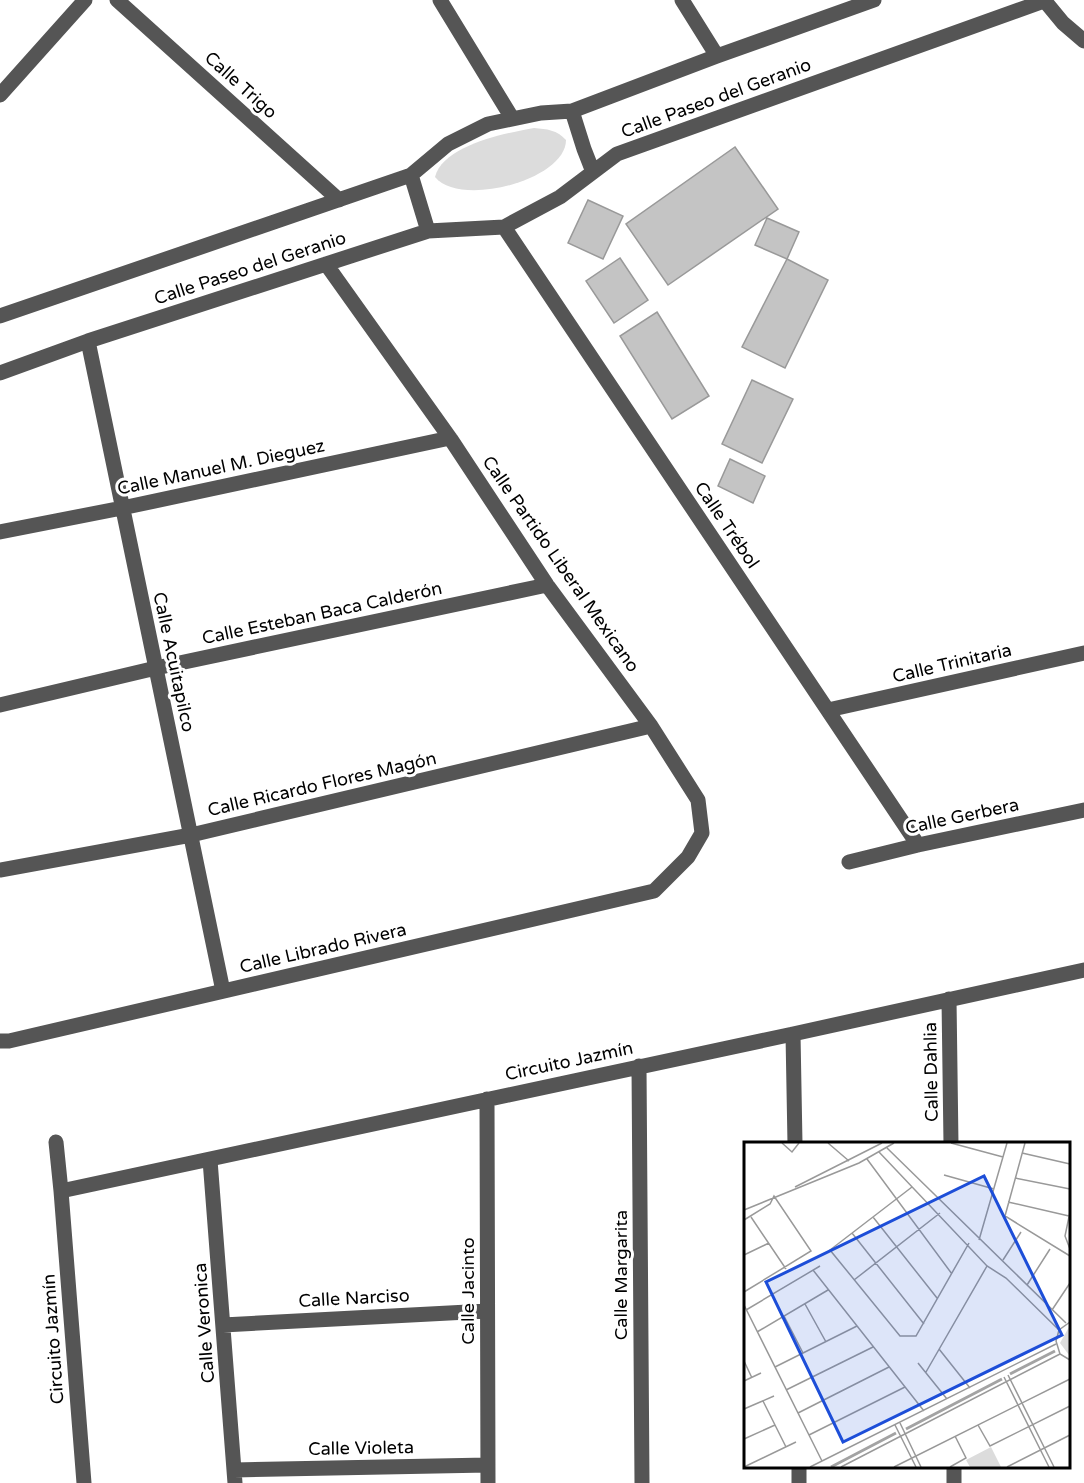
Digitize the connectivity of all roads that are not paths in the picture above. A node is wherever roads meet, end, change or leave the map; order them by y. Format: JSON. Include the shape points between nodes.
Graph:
{"nodes":[{"id":1,"x":85,"y":0,"type":"edge"},
{"id":2,"x":117,"y":0,"type":"edge"},
{"id":3,"x":440,"y":0,"type":"edge"},
{"id":4,"x":682,"y":0,"type":"edge"},
{"id":5,"x":874,"y":0,"type":"edge"},
{"id":6,"x":1044,"y":1,"type":"edge"},
{"id":7,"x":1084,"y":41,"type":"edge"},
{"id":8,"x":717,"y":56,"type":"junction"},
{"id":9,"x":0,"y":95,"type":"edge"},
{"id":10,"x":572,"y":111,"type":"junction"},
{"id":11,"x":512,"y":118,"type":"junction"},
{"id":12,"x":593,"y":172,"type":"junction"},
{"id":13,"x":411,"y":175,"type":"junction"},
{"id":14,"x":339,"y":200,"type":"junction"},
{"id":15,"x":504,"y":227,"type":"junction"},
{"id":16,"x":428,"y":231,"type":"junction"},
{"id":17,"x":326,"y":264,"type":"junction"},
{"id":18,"x":0,"y":316,"type":"edge"},
{"id":19,"x":88,"y":341,"type":"junction"},
{"id":20,"x":0,"y":373,"type":"edge"},
{"id":21,"x":450,"y":438,"type":"junction"},
{"id":22,"x":122,"y":508,"type":"junction"},
{"id":23,"x":0,"y":532,"type":"edge"},
{"id":24,"x":547,"y":585,"type":"junction"},
{"id":25,"x":1084,"y":654,"type":"edge"},
{"id":26,"x":156,"y":668,"type":"junction"},
{"id":27,"x":0,"y":705,"type":"edge"},
{"id":28,"x":828,"y":710,"type":"junction"},
{"id":29,"x":651,"y":726,"type":"junction"},
{"id":30,"x":1084,"y":810,"type":"edge"},
{"id":31,"x":191,"y":835,"type":"junction"},
{"id":32,"x":918,"y":845,"type":"junction"},
{"id":33,"x":849,"y":862,"type":"dead end"},
{"id":34,"x":0,"y":870,"type":"edge"},
{"id":35,"x":654,"y":891,"type":"joint"},
{"id":36,"x":1084,"y":970,"type":"edge"},
{"id":37,"x":223,"y":991,"type":"junction"},
{"id":38,"x":950,"y":999,"type":"junction"},
{"id":39,"x":793,"y":1034,"type":"junction"},
{"id":40,"x":0,"y":1041,"type":"edge"},
{"id":41,"x":639,"y":1066,"type":"junction"},
{"id":42,"x":487,"y":1099,"type":"junction"},
{"id":43,"x":56,"y":1142,"type":"dead end"},
{"id":44,"x":795,"y":1142,"type":"edge"},
{"id":45,"x":951,"y":1142,"type":"edge"},
{"id":46,"x":210,"y":1160,"type":"junction"},
{"id":47,"x":61,"y":1191,"type":"junction"},
{"id":48,"x":487,"y":1311,"type":"junction"},
{"id":49,"x":224,"y":1325,"type":"junction"},
{"id":50,"x":488,"y":1465,"type":"junction"},
{"id":51,"x":235,"y":1477,"type":"edge"},
{"id":52,"x":84,"y":1483,"type":"edge"},
{"id":53,"x":488,"y":1483,"type":"edge"},
{"id":54,"x":642,"y":1483,"type":"edge"}],
"edges":[{"from":1,"to":9,"type":"street"},
{"from":2,"to":14,"type":"street","name":"Calle Trigo"},
{"from":3,"to":11,"type":"street"},
{"from":4,"to":8,"type":"street"},
{"from":5,"to":8,"type":"street","name":"Calle Paseo del Geranio"},
{"from":6,"to":7,"type":"street","name":"Calle Paseo del Geranio"},
{"from":6,"to":12,"type":"street","name":"Calle Paseo del Geranio","via":[[617,154]]},
{"from":8,"to":10,"type":"street","name":"Calle Paseo del Geranio"},
{"from":10,"to":11,"type":"street","name":"Calle Paseo del Geranio"},
{"from":10,"to":12,"type":"street"},
{"from":11,"to":13,"type":"street","name":"Calle Paseo del Geranio","via":[[488,124],[448,144]]},
{"from":12,"to":15,"type":"street","name":"Calle Paseo del Geranio","via":[[560,197]]},
{"from":13,"to":14,"type":"street","name":"Calle Paseo del Geranio"},
{"from":13,"to":16,"type":"street"},
{"from":14,"to":18,"type":"street","name":"Calle Paseo del Geranio"},
{"from":15,"to":16,"type":"street","name":"Calle Paseo del Geranio"},
{"from":15,"to":28,"type":"street","name":"Calle Trébol"},
{"from":16,"to":17,"type":"street","name":"Calle Paseo del Geranio"},
{"from":17,"to":19,"type":"street","name":"Calle Paseo del Geranio"},
{"from":17,"to":21,"type":"street","name":"Calle Partido Liberal Mexicano"},
{"from":19,"to":20,"type":"street","name":"Calle Paseo del Geranio"},
{"from":19,"to":22,"type":"street","name":"Calle Acuitapilco"},
{"from":21,"to":22,"type":"street","name":"Calle Manuel M. Dieguez"},
{"from":21,"to":24,"type":"street","name":"Calle Partido Liberal Mexicano"},
{"from":22,"to":23,"type":"street","name":"Calle Manuel M. Dieguez"},
{"from":22,"to":26,"type":"street","name":"Calle Acuitapilco"},
{"from":24,"to":26,"type":"street","name":"Calle Esteban Baca Calderón"},
{"from":24,"to":29,"type":"street","name":"Calle Partido Liberal Mexicano"},
{"from":25,"to":28,"type":"street","name":"Calle Trinitaria"},
{"from":26,"to":27,"type":"street","name":"Calle Esteban Baca Calderón"},
{"from":26,"to":31,"type":"street","name":"Calle Acuitapilco"},
{"from":28,"to":32,"type":"street","name":"Calle Trébol"},
{"from":29,"to":31,"type":"street","name":"Calle Ricardo Flores Magón"},
{"from":29,"to":35,"type":"street","name":"Calle Partido Liberal Mexicano","via":[[698,800],[702,832],[688,857]]},
{"from":30,"to":32,"type":"street","name":"Calle Gerbera"},
{"from":31,"to":34,"type":"street","name":"Calle Ricardo Flores Magón"},
{"from":31,"to":37,"type":"street","name":"Calle Acuitapilco"},
{"from":32,"to":33,"type":"street","name":"Calle Gerbera"},
{"from":35,"to":37,"type":"street","name":"Calle Librado Rivera"},
{"from":36,"to":38,"type":"street","name":"Circuito Jazmín"},
{"from":37,"to":40,"type":"street","name":"Calle Librado Rivera"},
{"from":38,"to":39,"type":"street","name":"Circuito Jazmín"},
{"from":38,"to":45,"type":"street","name":"Calle Dahlia"},
{"from":39,"to":41,"type":"street","name":"Circuito Jazmín"},
{"from":39,"to":44,"type":"street"},
{"from":41,"to":42,"type":"street","name":"Circuito Jazmín"},
{"from":41,"to":54,"type":"street","name":"Calle Margarita"},
{"from":42,"to":46,"type":"street","name":"Circuito Jazmín"},
{"from":42,"to":48,"type":"street","name":"Calle Jacinto"},
{"from":43,"to":47,"type":"street","name":"Circuito Jazmín"},
{"from":46,"to":47,"type":"street","name":"Circuito Jazmín"},
{"from":46,"to":49,"type":"street","name":"Calle Veronica"},
{"from":47,"to":52,"type":"street","name":"Circuito Jazmín"},
{"from":48,"to":49,"type":"street","name":"Calle Narciso"},
{"from":48,"to":50,"type":"street","name":"Calle Jacinto"},
{"from":49,"to":51,"type":"street","name":"Calle Veronica"},
{"from":50,"to":51,"type":"street","name":"Calle Violeta"},
{"from":50,"to":53,"type":"street","name":"Calle Jacinto"}]}
